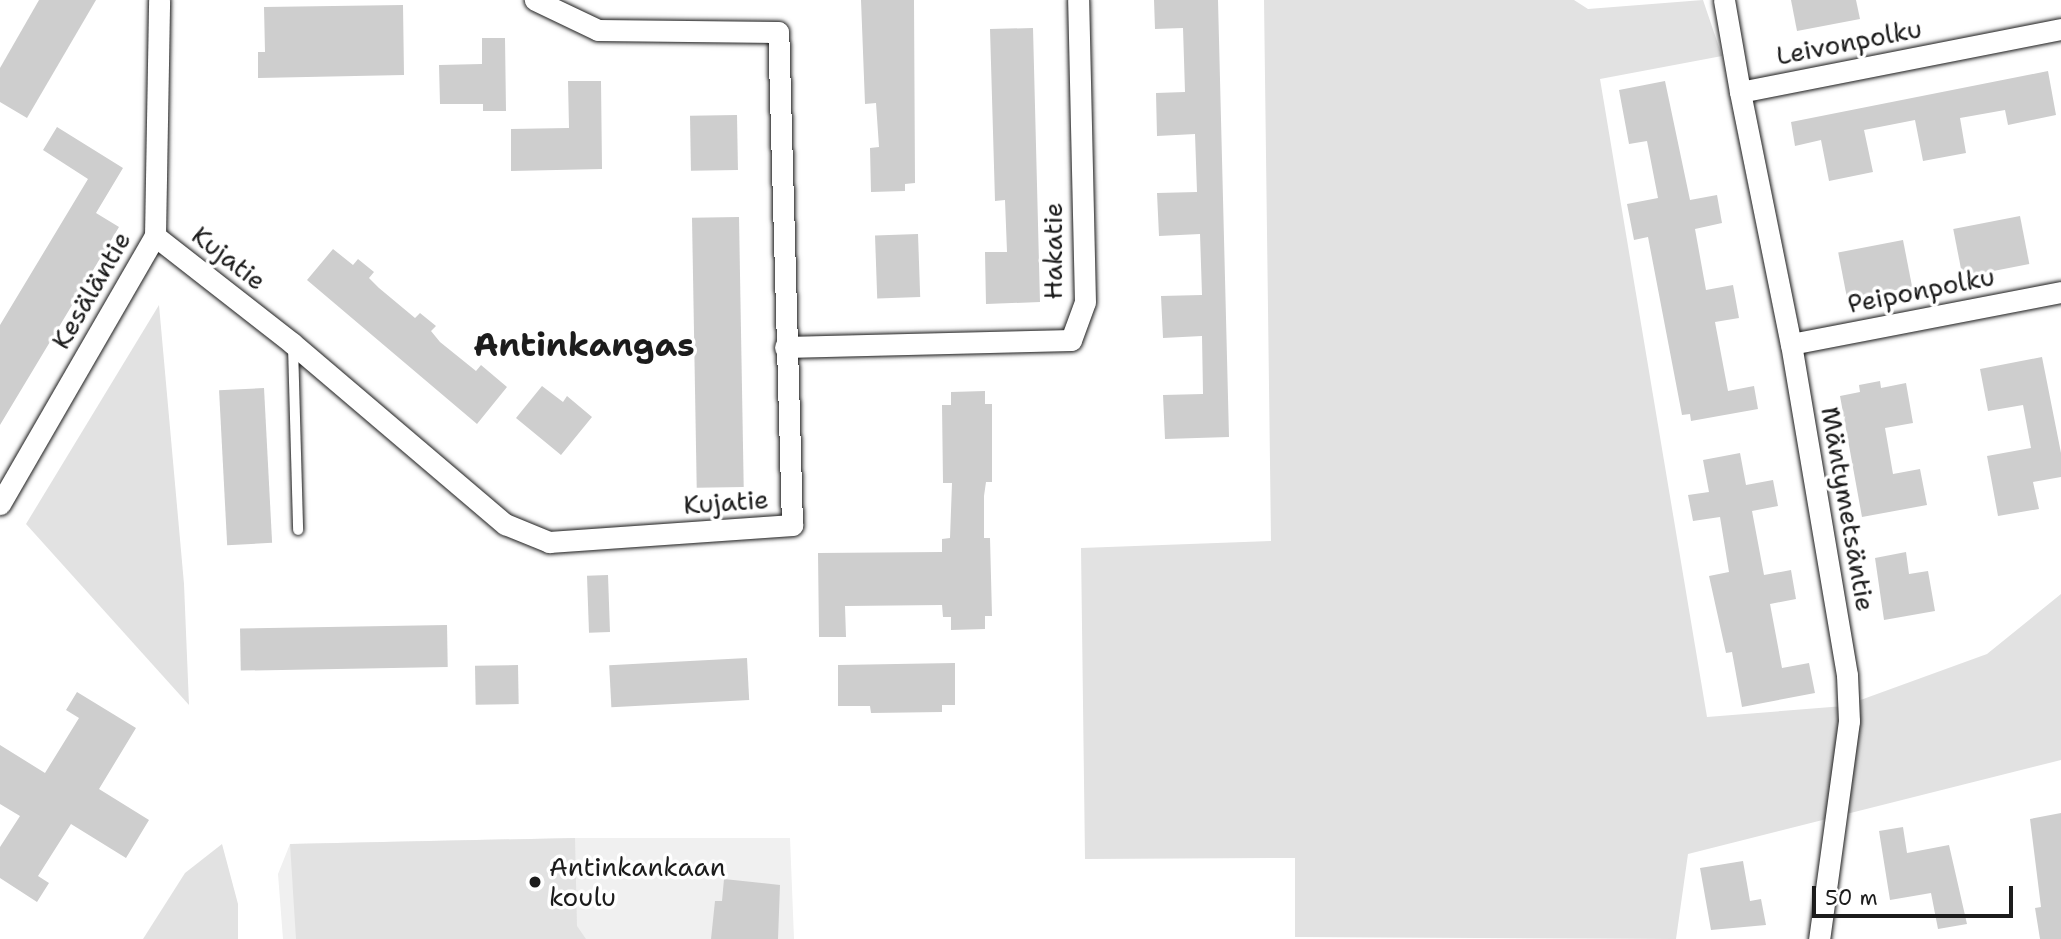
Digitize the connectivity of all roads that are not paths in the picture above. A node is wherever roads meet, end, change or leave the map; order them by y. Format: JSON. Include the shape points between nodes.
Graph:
{"nodes":[{"id":1,"x":159,"y":0,"type":"edge"},
{"id":2,"x":535,"y":0,"type":"edge"},
{"id":3,"x":1077,"y":0,"type":"edge"},
{"id":4,"x":1724,"y":0,"type":"edge"},
{"id":5,"x":2061,"y":29,"type":"edge"},
{"id":6,"x":1740,"y":92,"type":"junction"},
{"id":7,"x":155,"y":236,"type":"junction"},
{"id":8,"x":2061,"y":292,"type":"edge"},
{"id":9,"x":292,"y":343,"type":"junction"},
{"id":10,"x":1791,"y":344,"type":"junction"},
{"id":11,"x":785,"y":347,"type":"junction"},
{"id":12,"x":0,"y":504,"type":"edge"},
{"id":13,"x":298,"y":530,"type":"dead end"},
{"id":14,"x":1819,"y":939,"type":"edge"}],
"edges":[{"from":1,"to":7,"type":"street","name":"Kesäläntie"},
{"from":2,"to":11,"type":"street","name":"Kujatie","via":[[598,30],[778,32]]},
{"from":3,"to":11,"type":"street","name":"Hakatie","via":[[1085,302],[1072,340]]},
{"from":4,"to":6,"type":"street"},
{"from":5,"to":6,"type":"street","name":"Leivonpolku"},
{"from":6,"to":10,"type":"street","name":"Mäntymetsäntie"},
{"from":7,"to":9,"type":"street","name":"Kujatie"},
{"from":7,"to":12,"type":"street","name":"Kesäläntie"},
{"from":8,"to":10,"type":"street","name":"Peiponpolku"},
{"from":9,"to":11,"type":"street","name":"Kujatie","via":[[505,524],[549,542],[792,525]]},
{"from":9,"to":13,"type":"lane"},
{"from":10,"to":14,"type":"street","name":"Mäntymetsäntie","via":[[1847,675],[1849,721]]}]}
